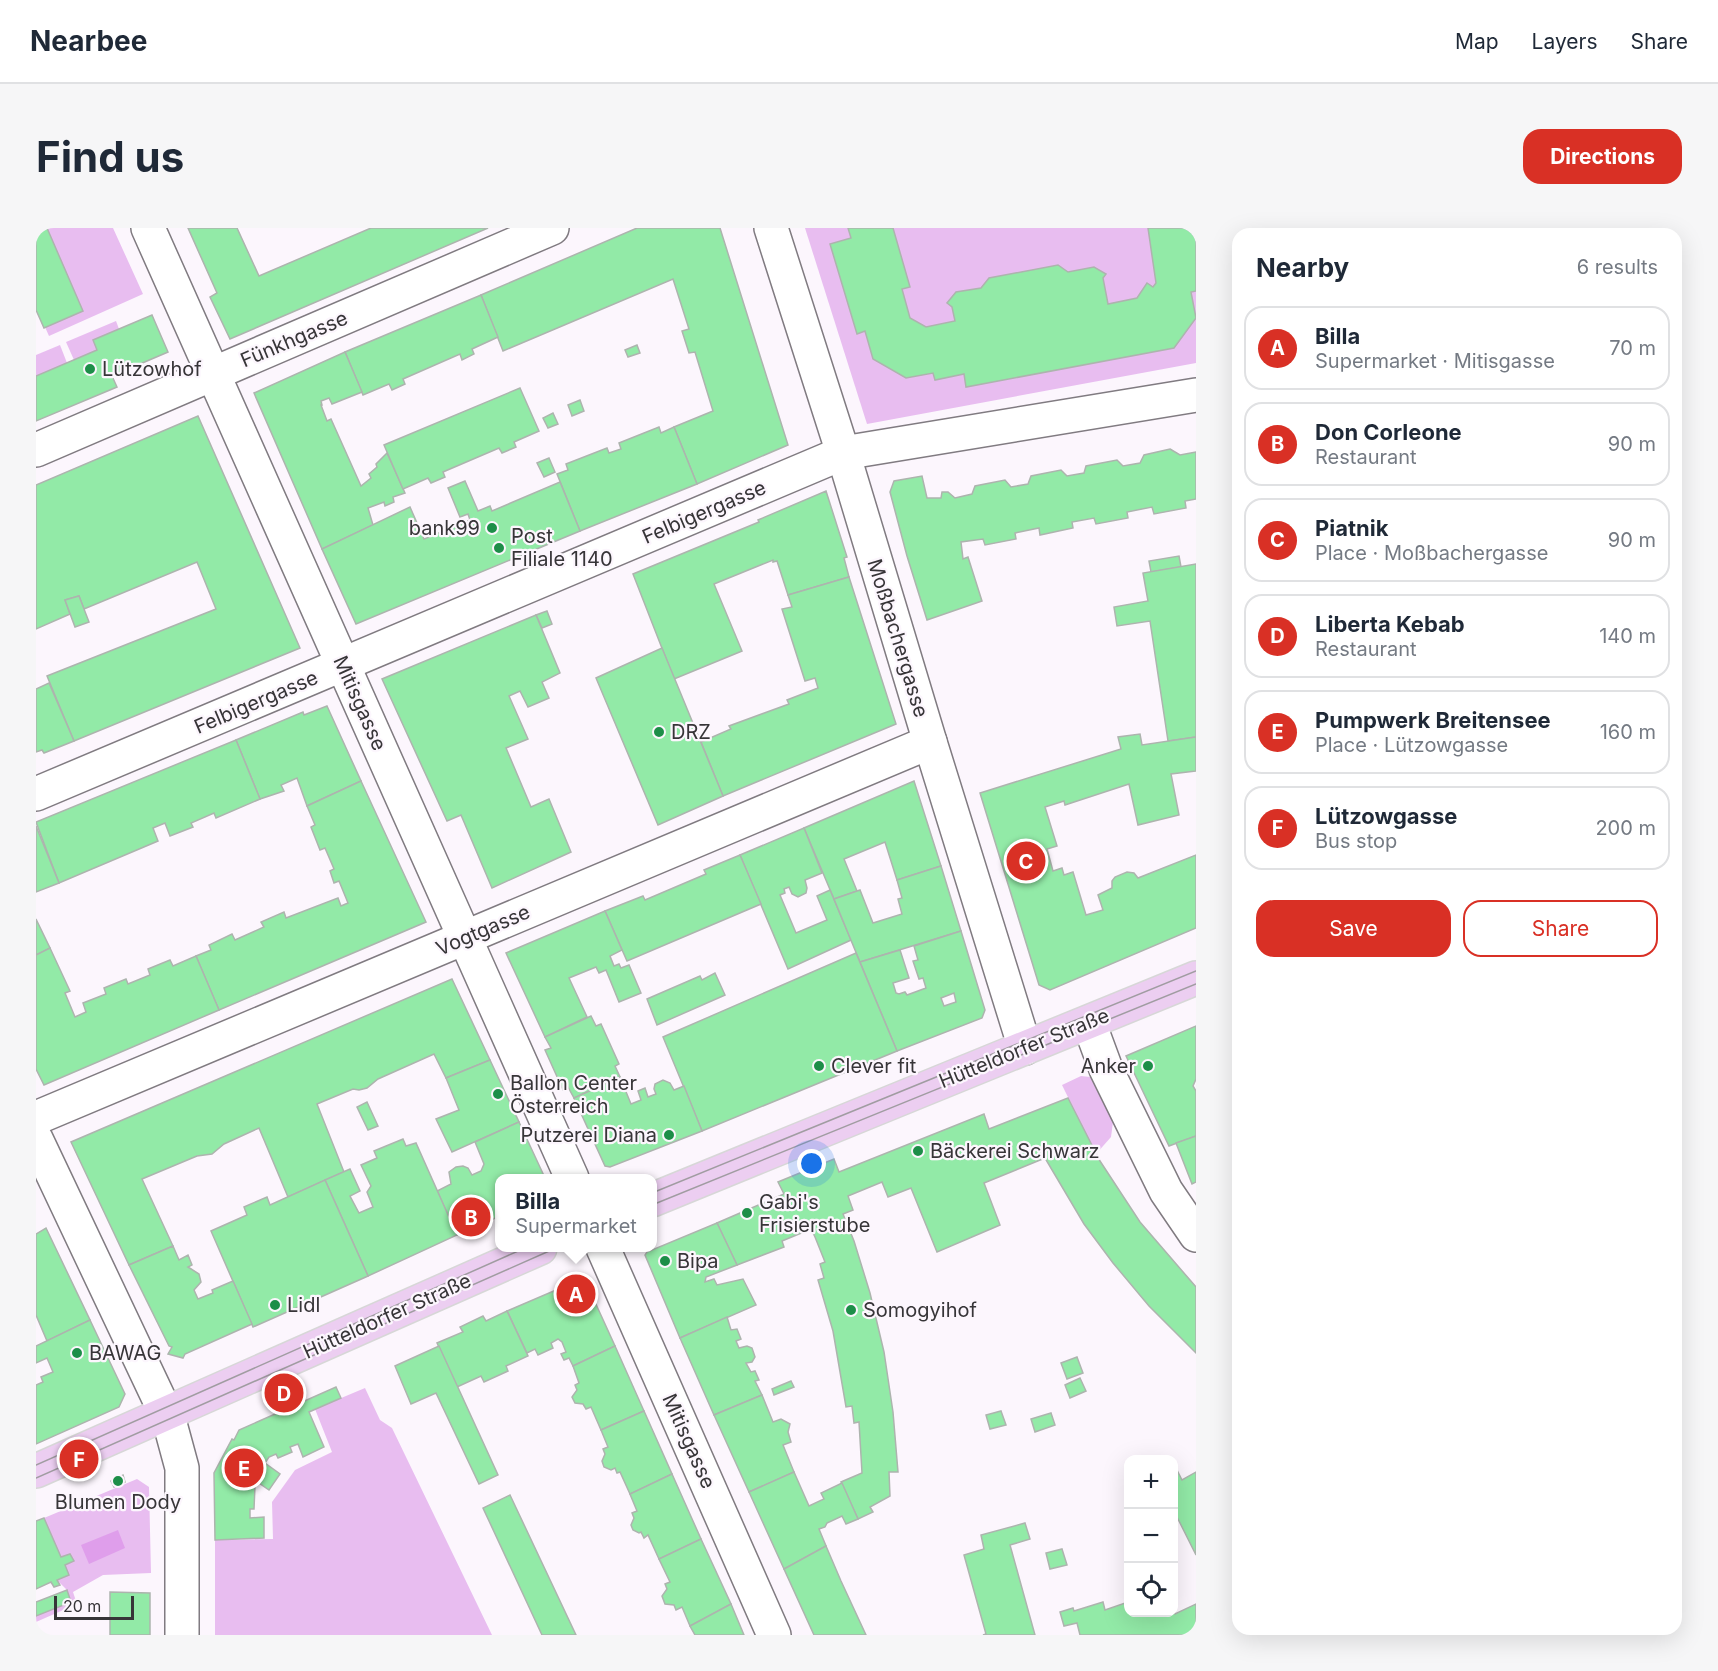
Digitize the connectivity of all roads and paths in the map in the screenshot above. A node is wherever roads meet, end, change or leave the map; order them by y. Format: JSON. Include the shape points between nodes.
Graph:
{"nodes":[{"id":1,"x":148,"y":228,"type":"edge"},
{"id":2,"x":552,"y":228,"type":"edge"},
{"id":3,"x":771,"y":228,"type":"edge"},
{"id":4,"x":213,"y":374,"type":"junction"},
{"id":5,"x":1196,"y":395,"type":"edge"},
{"id":6,"x":36,"y":450,"type":"edge"},
{"id":7,"x":843,"y":453,"type":"junction"},
{"id":8,"x":343,"y":666,"type":"junction"},
{"id":9,"x":930,"y":742,"type":"junction"},
{"id":10,"x":36,"y":794,"type":"edge"},
{"id":11,"x":466,"y":936,"type":"junction"},
{"id":12,"x":1196,"y":978,"type":"edge"},
{"id":13,"x":1089,"y":1023,"type":"junction"},
{"id":14,"x":1025,"y":1048,"type":"junction"},
{"id":15,"x":36,"y":1118,"type":"edge"},
{"id":16,"x":36,"y":1139,"type":"edge"},
{"id":17,"x":570,"y":1174,"type":"edge"},
{"id":18,"x":657,"y":1198,"type":"edge"},
{"id":19,"x":1196,"y":1235,"type":"edge"},
{"id":20,"x":531,"y":1252,"type":"edge"},
{"id":21,"x":605,"y":1252,"type":"edge"},
{"id":22,"x":167,"y":1414,"type":"junction"},
{"id":23,"x":36,"y":1471,"type":"edge"},
{"id":24,"x":182,"y":1635,"type":"edge"},
{"id":25,"x":774,"y":1635,"type":"edge"}],
"edges":[{"from":1,"to":4,"type":"street","name":"Mitisgasse"},
{"from":2,"to":4,"type":"street","name":"Fünkhgasse"},
{"from":3,"to":7,"type":"street","name":"Moßbachergasse"},
{"from":4,"to":6,"type":"street","name":"Fünkhgasse"},
{"from":4,"to":8,"type":"street","name":"Mitisgasse"},
{"from":5,"to":7,"type":"street","name":"Felbigergasse"},
{"from":7,"to":8,"type":"street","name":"Felbigergasse"},
{"from":7,"to":9,"type":"street","name":"Moßbachergasse"},
{"from":8,"to":10,"type":"street","name":"Felbigergasse"},
{"from":8,"to":11,"type":"street","name":"Mitisgasse"},
{"from":9,"to":11,"type":"street","name":"Vogtgasse"},
{"from":9,"to":14,"type":"street","name":"Moßbachergasse"},
{"from":11,"to":15,"type":"street","name":"Vogtgasse"},
{"from":11,"to":17,"type":"street","name":"Mitisgasse"},
{"from":12,"to":13,"type":"main road","name":"Hütteldorfer Straße"},
{"from":13,"to":14,"type":"main road","name":"Hütteldorfer Straße"},
{"from":13,"to":19,"type":"street","via":[[1106,1069],[1166,1191]]},
{"from":14,"to":18,"type":"main road","name":"Hütteldorfer Straße"},
{"from":16,"to":22,"type":"street"},
{"from":20,"to":22,"type":"main road","name":"Hütteldorfer Straße"},
{"from":21,"to":25,"type":"street","name":"Mitisgasse"},
{"from":22,"to":23,"type":"main road","name":"Hütteldorfer Straße"},
{"from":22,"to":24,"type":"street","via":[[182,1468]]}]}
